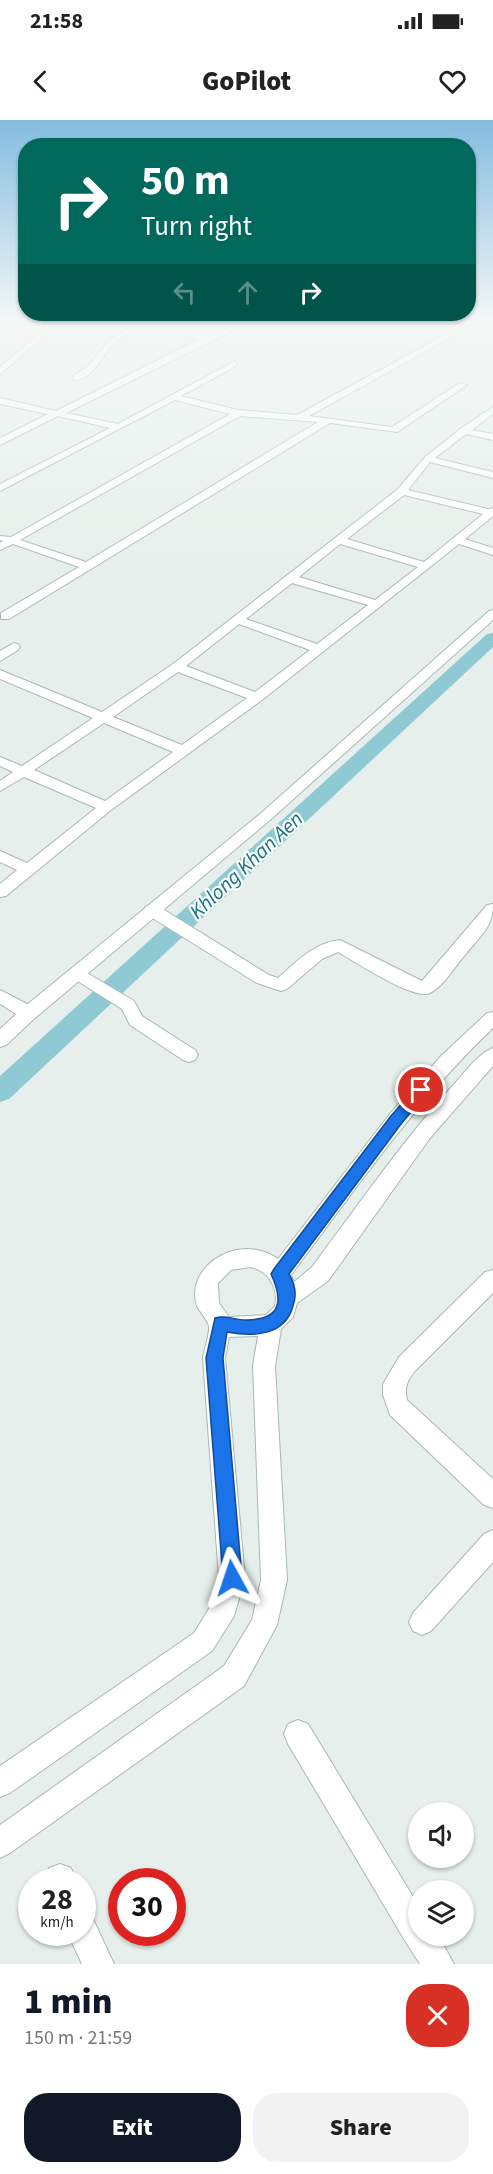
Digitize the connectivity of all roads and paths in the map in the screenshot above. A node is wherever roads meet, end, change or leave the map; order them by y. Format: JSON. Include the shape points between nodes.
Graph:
{"nodes":[{"id":1,"x":24,"y":407,"type":"edge"},
{"id":2,"x":72,"y":407,"type":"edge"},
{"id":3,"x":156,"y":407,"type":"edge"},
{"id":4,"x":214,"y":407,"type":"edge"},
{"id":5,"x":318,"y":407,"type":"edge"},
{"id":6,"x":429,"y":407,"type":"edge"},
{"id":7,"x":493,"y":410,"type":"edge"},
{"id":8,"x":238,"y":413,"type":"junction"},
{"id":9,"x":56,"y":415,"type":"junction"},
{"id":10,"x":298,"y":418,"type":"junction"},
{"id":11,"x":328,"y":420,"type":"junction"},
{"id":12,"x":119,"y":427,"type":"junction"},
{"id":13,"x":463,"y":431,"type":"junction"},
{"id":14,"x":493,"y":437,"type":"edge"},
{"id":15,"x":0,"y":442,"type":"edge"},
{"id":16,"x":428,"y":459,"type":"junction"},
{"id":17,"x":493,"y":476,"type":"edge"},
{"id":18,"x":0,"y":488,"type":"edge"},
{"id":19,"x":402,"y":490,"type":"junction"},
{"id":20,"x":492,"y":512,"type":"edge"},
{"id":21,"x":0,"y":536,"type":"edge"},
{"id":22,"x":461,"y":537,"type":"junction"},
{"id":23,"x":337,"y":540,"type":"junction"},
{"id":24,"x":12,"y":541,"type":"junction"},
{"id":25,"x":493,"y":543,"type":"edge"},
{"id":26,"x":0,"y":547,"type":"edge"},
{"id":27,"x":493,"y":552,"type":"edge"},
{"id":28,"x":88,"y":566,"type":"junction"},
{"id":29,"x":426,"y":566,"type":"junction"},
{"id":30,"x":289,"y":578,"type":"junction"},
{"id":31,"x":376,"y":604,"type":"junction"},
{"id":32,"x":493,"y":614,"type":"edge"},
{"id":33,"x":5,"y":616,"type":"dead end"},
{"id":34,"x":239,"y":620,"type":"junction"},
{"id":35,"x":15,"y":647,"type":"dead end"},
{"id":36,"x":318,"y":649,"type":"junction"},
{"id":37,"x":0,"y":657,"type":"edge"},
{"id":38,"x":177,"y":667,"type":"junction"},
{"id":39,"x":0,"y":674,"type":"edge"},
{"id":40,"x":257,"y":697,"type":"junction"},
{"id":41,"x":101,"y":717,"type":"junction"},
{"id":42,"x":183,"y":751,"type":"junction"},
{"id":43,"x":0,"y":761,"type":"edge"},
{"id":44,"x":22,"y":771,"type":"junction"},
{"id":45,"x":0,"y":787,"type":"edge"},
{"id":46,"x":106,"y":807,"type":"junction"},
{"id":47,"x":0,"y":856,"type":"edge"},
{"id":48,"x":30,"y":870,"type":"junction"},
{"id":49,"x":0,"y":892,"type":"edge"},
{"id":50,"x":493,"y":909,"type":"edge"},
{"id":51,"x":152,"y":910,"type":"junction"},
{"id":52,"x":84,"y":977,"type":"junction"},
{"id":53,"x":0,"y":996,"type":"edge"},
{"id":54,"x":29,"y":1012,"type":"junction"},
{"id":55,"x":493,"y":1018,"type":"edge"},
{"id":56,"x":0,"y":1040,"type":"edge"},
{"id":57,"x":189,"y":1054,"type":"dead end"},
{"id":58,"x":493,"y":1055,"type":"edge"},
{"id":59,"x":447,"y":1061,"type":"junction"},
{"id":60,"x":471,"y":1076,"type":"junction"},
{"id":61,"x":279,"y":1274,"type":"junction"},
{"id":62,"x":493,"y":1279,"type":"edge"},
{"id":63,"x":288,"y":1297,"type":"junction"},
{"id":64,"x":220,"y":1323,"type":"junction"},
{"id":65,"x":271,"y":1324,"type":"junction"},
{"id":66,"x":493,"y":1496,"type":"edge"},
{"id":67,"x":493,"y":1543,"type":"edge"},
{"id":68,"x":422,"y":1622,"type":"dead end"},
{"id":69,"x":298,"y":1734,"type":"dead end"},
{"id":70,"x":0,"y":1783,"type":"edge"},
{"id":71,"x":0,"y":1843,"type":"edge"},
{"id":72,"x":408,"y":1916,"type":"edge"},
{"id":73,"x":90,"y":1946,"type":"edge"},
{"id":74,"x":427,"y":1946,"type":"edge"},
{"id":75,"x":98,"y":1964,"type":"edge"},
{"id":76,"x":438,"y":1964,"type":"edge"}],
"edges":[{"from":1,"to":9,"type":"street"},
{"from":2,"to":9,"type":"street"},
{"from":3,"to":12,"type":"street"},
{"from":4,"to":8,"type":"street"},
{"from":5,"to":10,"type":"street"},
{"from":6,"to":11,"type":"street","via":[[394,430]]},
{"from":7,"to":13,"type":"street"},
{"from":8,"to":10,"type":"street"},
{"from":8,"to":24,"type":"street"},
{"from":9,"to":12,"type":"street"},
{"from":9,"to":15,"type":"street"},
{"from":10,"to":11,"type":"street"},
{"from":11,"to":28,"type":"street"},
{"from":12,"to":18,"type":"street"},
{"from":13,"to":14,"type":"street"},
{"from":13,"to":16,"type":"street"},
{"from":16,"to":17,"type":"street"},
{"from":16,"to":19,"type":"street"},
{"from":19,"to":20,"type":"street"},
{"from":19,"to":23,"type":"street"},
{"from":20,"to":22,"type":"street"},
{"from":21,"to":24,"type":"street"},
{"from":22,"to":25,"type":"street"},
{"from":22,"to":27,"type":"street"},
{"from":22,"to":29,"type":"street"},
{"from":23,"to":29,"type":"street"},
{"from":23,"to":30,"type":"street"},
{"from":24,"to":26,"type":"street"},
{"from":24,"to":28,"type":"street"},
{"from":28,"to":33,"type":"street"},
{"from":29,"to":31,"type":"street"},
{"from":30,"to":31,"type":"street"},
{"from":30,"to":34,"type":"street"},
{"from":31,"to":36,"type":"street"},
{"from":32,"to":51,"type":"street","via":[[265,817]]},
{"from":34,"to":36,"type":"street"},
{"from":34,"to":38,"type":"street"},
{"from":35,"to":37,"type":"street"},
{"from":36,"to":40,"type":"street"},
{"from":38,"to":40,"type":"street"},
{"from":38,"to":41,"type":"street"},
{"from":39,"to":41,"type":"street"},
{"from":40,"to":42,"type":"street"},
{"from":41,"to":42,"type":"street"},
{"from":41,"to":44,"type":"street"},
{"from":42,"to":46,"type":"street"},
{"from":43,"to":44,"type":"street"},
{"from":44,"to":45,"type":"street"},
{"from":44,"to":46,"type":"street"},
{"from":46,"to":48,"type":"street"},
{"from":47,"to":48,"type":"street"},
{"from":48,"to":49,"type":"street"},
{"from":50,"to":51,"type":"street","via":[[425,988],[411,985],[339,946],[323,951],[281,985],[263,980]]},
{"from":51,"to":52,"type":"street"},
{"from":52,"to":54,"type":"street"},
{"from":52,"to":57,"type":"street","via":[[128,1005],[136,1020]]},
{"from":53,"to":54,"type":"street"},
{"from":54,"to":56,"type":"street"},
{"from":55,"to":59,"type":"street"},
{"from":58,"to":60,"type":"street"},
{"from":59,"to":60,"type":"street"},
{"from":59,"to":61,"type":"street","via":[[396,1120]]},
{"from":60,"to":63,"type":"street","via":[[320,1274]]},
{"from":61,"to":63,"type":"street"},
{"from":61,"to":64,"type":"street","via":[[263,1260],[250,1258],[232,1259],[216,1268],[205,1292],[207,1305]]},
{"from":62,"to":66,"type":"street","via":[[407,1364],[392,1389],[398,1407]]},
{"from":63,"to":65,"type":"street","via":[[283,1312]]},
{"from":64,"to":65,"type":"street","via":[[247,1328]]},
{"from":64,"to":70,"type":"street","via":[[214,1358],[232,1578],[225,1607],[203,1642]]},
{"from":65,"to":71,"type":"street","via":[[264,1366],[274,1580],[264,1625],[234,1676]]},
{"from":67,"to":68,"type":"street"},
{"from":69,"to":72,"type":"street"},
{"from":73,"to":75,"type":"street"},
{"from":74,"to":76,"type":"street"}]}
